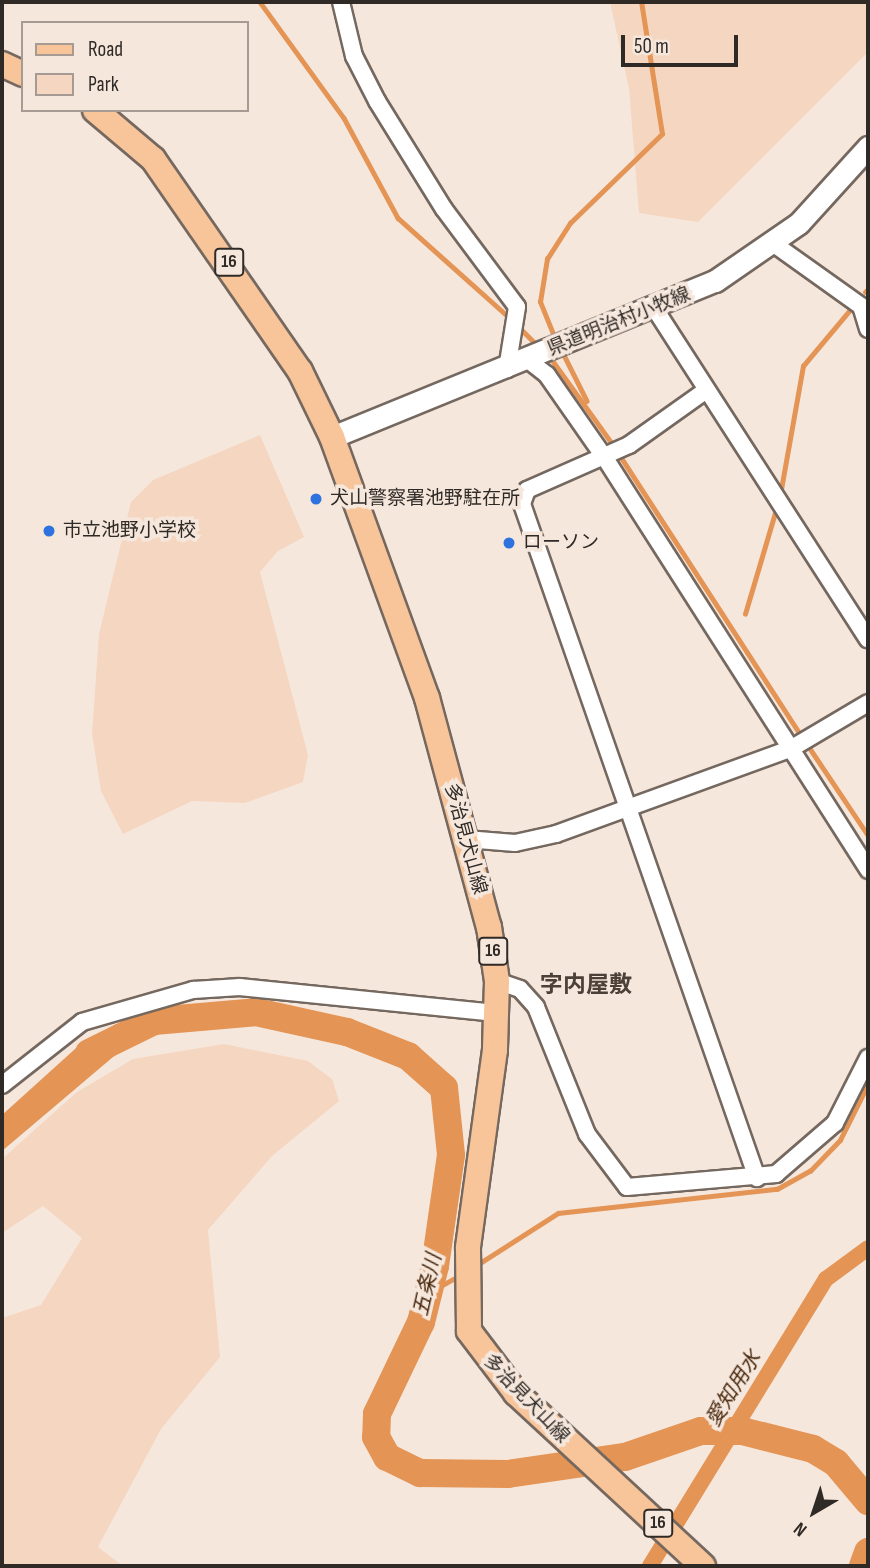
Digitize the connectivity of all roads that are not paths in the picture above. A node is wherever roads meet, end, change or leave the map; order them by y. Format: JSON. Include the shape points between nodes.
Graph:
{"nodes":[{"id":1,"x":341,"y":2,"type":"edge"},
{"id":2,"x":2,"y":64,"type":"edge"},
{"id":3,"x":21,"y":73,"type":"edge"},
{"id":4,"x":97,"y":112,"type":"edge"},
{"id":5,"x":868,"y":147,"type":"edge"},
{"id":6,"x":774,"y":244,"type":"junction"},
{"id":7,"x":655,"y":309,"type":"junction"},
{"id":8,"x":868,"y":328,"type":"edge"},
{"id":9,"x":531,"y":358,"type":"junction"},
{"id":10,"x":507,"y":369,"type":"junction"},
{"id":11,"x":705,"y":391,"type":"junction"},
{"id":12,"x":332,"y":437,"type":"junction"},
{"id":13,"x":606,"y":457,"type":"junction"},
{"id":14,"x":868,"y":639,"type":"edge"},
{"id":15,"x":868,"y":704,"type":"edge"},
{"id":16,"x":794,"y":747,"type":"junction"},
{"id":17,"x":624,"y":807,"type":"junction"},
{"id":18,"x":466,"y":839,"type":"junction"},
{"id":19,"x":868,"y":870,"type":"edge"},
{"id":20,"x":497,"y":981,"type":"junction"},
{"id":21,"x":498,"y":1013,"type":"junction"},
{"id":22,"x":868,"y":1058,"type":"edge"},
{"id":23,"x":2,"y":1086,"type":"edge"},
{"id":24,"x":757,"y":1178,"type":"junction"},
{"id":25,"x":703,"y":1566,"type":"edge"}],
"edges":[{"from":1,"to":10,"type":"street","via":[[354,55],[377,101],[516,311]]},
{"from":2,"to":3,"type":"main road"},
{"from":4,"to":12,"type":"main road","name":"多治見犬山線","number":"16","via":[[153,159],[249,289]]},
{"from":5,"to":6,"type":"main road","name":"県道明治村小牧線"},
{"from":6,"to":7,"type":"main road","name":"県道明治村小牧線"},
{"from":6,"to":8,"type":"street","via":[[861,306]]},
{"from":7,"to":9,"type":"main road","name":"県道明治村小牧線"},
{"from":7,"to":11,"type":"street"},
{"from":9,"to":10,"type":"main road","name":"県道明治村小牧線"},
{"from":9,"to":13,"type":"street"},
{"from":10,"to":12,"type":"main road","name":"県道明治村小牧線"},
{"from":11,"to":13,"type":"street"},
{"from":11,"to":14,"type":"street"},
{"from":12,"to":18,"type":"main road","name":"多治見犬山線","number":"16","via":[[427,698]]},
{"from":13,"to":16,"type":"street"},
{"from":13,"to":17,"type":"street","via":[[527,490],[522,504]]},
{"from":15,"to":16,"type":"street"},
{"from":16,"to":17,"type":"street"},
{"from":16,"to":19,"type":"street"},
{"from":17,"to":18,"type":"street","via":[[533,841]]},
{"from":17,"to":24,"type":"street"},
{"from":18,"to":20,"type":"main road","name":"多治見犬山線","number":"16"},
{"from":20,"to":21,"type":"main road","name":"多治見犬山線","number":"16"},
{"from":20,"to":24,"type":"street","via":[[520,989],[536,1007],[587,1134],[627,1187]]},
{"from":21,"to":23,"type":"street","via":[[240,987],[193,990],[82,1022]]},
{"from":21,"to":25,"type":"main road","name":"多治見犬山線","number":"16","via":[[468,1248],[469,1331],[484,1358]]},
{"from":22,"to":24,"type":"street","via":[[835,1123],[776,1174]]}]}
